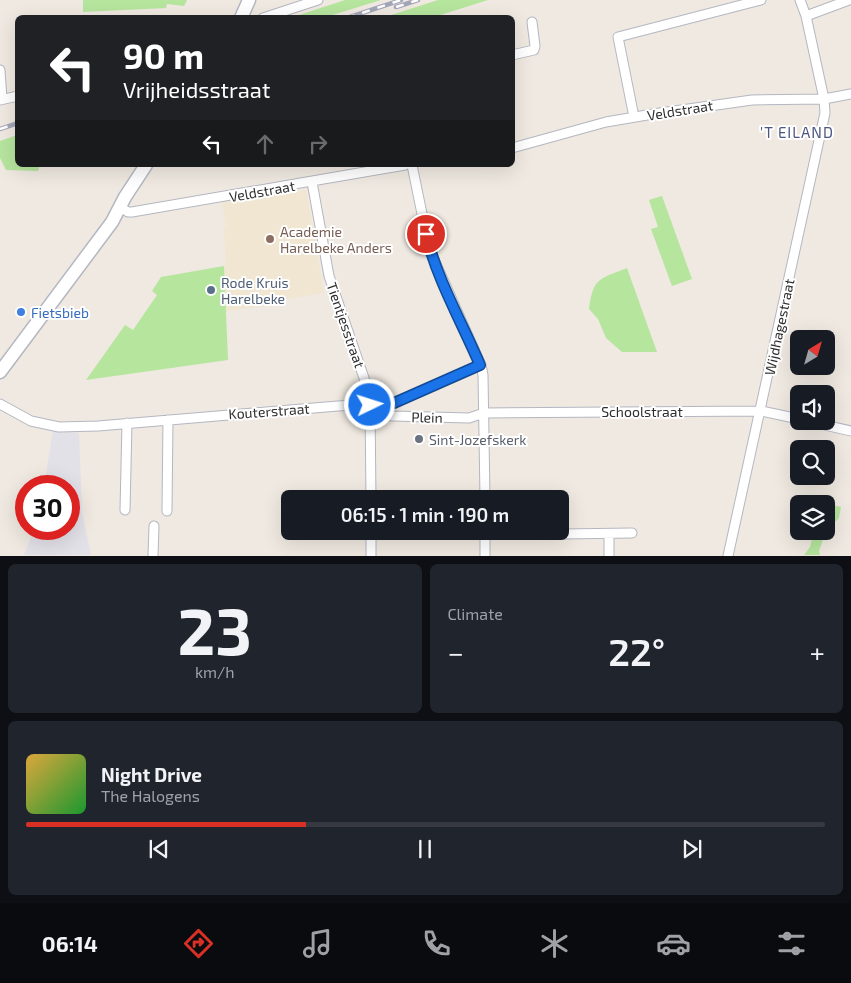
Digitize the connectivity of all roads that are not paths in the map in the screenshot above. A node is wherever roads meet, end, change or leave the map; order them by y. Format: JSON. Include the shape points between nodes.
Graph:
{"nodes":[{"id":1,"x":249,"y":0,"type":"edge"},
{"id":2,"x":318,"y":0,"type":"edge"},
{"id":3,"x":761,"y":0,"type":"edge"},
{"id":4,"x":800,"y":0,"type":"edge"},
{"id":5,"x":849,"y":0,"type":"edge"},
{"id":6,"x":242,"y":15,"type":"edge"},
{"id":7,"x":272,"y":15,"type":"edge"},
{"id":8,"x":806,"y":16,"type":"junction"},
{"id":9,"x":532,"y":22,"type":"dead end"},
{"id":10,"x":515,"y":54,"type":"edge"},
{"id":11,"x":0,"y":70,"type":"edge"},
{"id":12,"x":851,"y":94,"type":"edge"},
{"id":13,"x":15,"y":97,"type":"edge"},
{"id":14,"x":1,"y":99,"type":"edge"},
{"id":15,"x":824,"y":99,"type":"junction"},
{"id":16,"x":634,"y":118,"type":"junction"},
{"id":17,"x":515,"y":147,"type":"edge"},
{"id":18,"x":145,"y":167,"type":"edge"},
{"id":19,"x":394,"y":167,"type":"edge"},
{"id":20,"x":412,"y":167,"type":"edge"},
{"id":21,"x":312,"y":182,"type":"junction"},
{"id":22,"x":120,"y":207,"type":"junction"},
{"id":23,"x":480,"y":365,"type":"junction"},
{"id":24,"x":0,"y":372,"type":"edge"},
{"id":25,"x":0,"y":404,"type":"edge"},
{"id":26,"x":370,"y":409,"type":"junction"},
{"id":27,"x":760,"y":411,"type":"junction"},
{"id":28,"x":484,"y":413,"type":"junction"},
{"id":29,"x":790,"y":417,"type":"edge"},
{"id":30,"x":168,"y":420,"type":"junction"},
{"id":31,"x":127,"y":423,"type":"junction"},
{"id":32,"x":835,"y":427,"type":"edge"},
{"id":33,"x":851,"y":431,"type":"edge"},
{"id":34,"x":371,"y":490,"type":"edge"},
{"id":35,"x":485,"y":490,"type":"edge"},
{"id":36,"x":125,"y":510,"type":"dead end"},
{"id":37,"x":166,"y":511,"type":"dead end"},
{"id":38,"x":154,"y":526,"type":"dead end"},
{"id":39,"x":632,"y":533,"type":"dead end"},
{"id":40,"x":569,"y":534,"type":"edge"},
{"id":41,"x":609,"y":534,"type":"junction"},
{"id":42,"x":371,"y":540,"type":"edge"},
{"id":43,"x":485,"y":540,"type":"edge"},
{"id":44,"x":153,"y":556,"type":"edge"},
{"id":45,"x":371,"y":556,"type":"edge"},
{"id":46,"x":485,"y":556,"type":"edge"},
{"id":47,"x":609,"y":556,"type":"edge"},
{"id":48,"x":728,"y":556,"type":"edge"}],
"edges":[{"from":1,"to":6,"type":"street"},
{"from":2,"to":7,"type":"street"},
{"from":3,"to":16,"type":"street","via":[[618,37]]},
{"from":4,"to":8,"type":"street","name":"Wijdhagestraat"},
{"from":5,"to":8,"type":"street"},
{"from":8,"to":15,"type":"street","name":"Wijdhagestraat"},
{"from":9,"to":10,"type":"street","via":[[534,50]]},
{"from":11,"to":14,"type":"street"},
{"from":12,"to":15,"type":"street","name":"Veldstraat"},
{"from":13,"to":14,"type":"street"},
{"from":15,"to":16,"type":"street","name":"Veldstraat","via":[[752,100]]},
{"from":15,"to":27,"type":"street","name":"Wijdhagestraat","via":[[825,113]]},
{"from":16,"to":17,"type":"street","name":"Veldstraat","via":[[606,122]]},
{"from":18,"to":22,"type":"street"},
{"from":19,"to":21,"type":"street","name":"Veldstraat"},
{"from":20,"to":23,"type":"street","via":[[429,248]]},
{"from":21,"to":22,"type":"street","name":"Veldstraat","via":[[132,212]]},
{"from":21,"to":26,"type":"street","name":"Tientjesstraat","via":[[329,276],[364,378]]},
{"from":22,"to":24,"type":"street"},
{"from":23,"to":26,"type":"street","name":"Plein","via":[[394,403]]},
{"from":23,"to":28,"type":"street"},
{"from":25,"to":31,"type":"street","name":"Kouterstraat","via":[[31,421],[59,427]]},
{"from":26,"to":28,"type":"street","name":"Plein","via":[[393,416],[469,418]]},
{"from":26,"to":30,"type":"street","name":"Kouterstraat"},
{"from":26,"to":34,"type":"street","name":"Tientjesstraat"},
{"from":27,"to":28,"type":"street","name":"Schoolstraat"},
{"from":27,"to":29,"type":"street","name":"Schoolstraat"},
{"from":27,"to":48,"type":"street","name":"Wijdhagestraat"},
{"from":28,"to":35,"type":"street"},
{"from":30,"to":31,"type":"street","name":"Kouterstraat"},
{"from":30,"to":37,"type":"street"},
{"from":31,"to":36,"type":"street"},
{"from":32,"to":33,"type":"street"},
{"from":38,"to":44,"type":"street"},
{"from":39,"to":41,"type":"street"},
{"from":40,"to":41,"type":"street"},
{"from":41,"to":47,"type":"street"},
{"from":42,"to":45,"type":"street"},
{"from":43,"to":46,"type":"street"}]}
